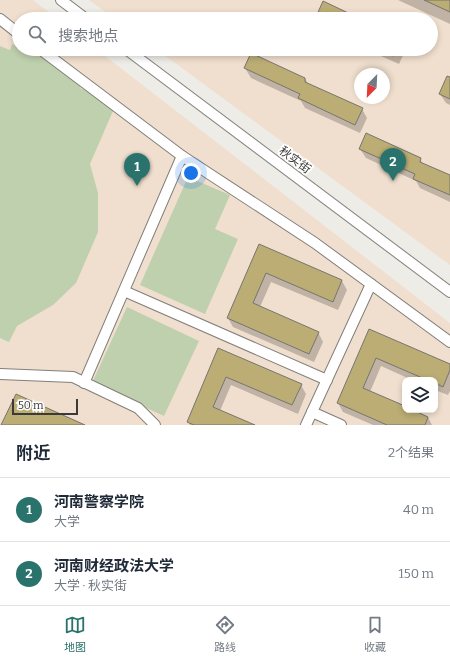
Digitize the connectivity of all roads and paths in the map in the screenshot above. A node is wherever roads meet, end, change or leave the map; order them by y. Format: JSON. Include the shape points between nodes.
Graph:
{"nodes":[{"id":1,"x":61,"y":0,"type":"edge"},
{"id":2,"x":77,"y":12,"type":"edge"},
{"id":3,"x":0,"y":19,"type":"edge"},
{"id":4,"x":12,"y":28,"type":"edge"},
{"id":5,"x":49,"y":56,"type":"edge"},
{"id":6,"x":135,"y":56,"type":"edge"},
{"id":7,"x":182,"y":156,"type":"junction"},
{"id":8,"x":371,"y":284,"type":"junction"},
{"id":9,"x":124,"y":291,"type":"junction"},
{"id":10,"x":450,"y":292,"type":"edge"},
{"id":11,"x":450,"y":342,"type":"edge"},
{"id":12,"x":0,"y":374,"type":"edge"},
{"id":13,"x":327,"y":380,"type":"junction"},
{"id":14,"x":84,"y":383,"type":"junction"},
{"id":15,"x":312,"y":412,"type":"junction"},
{"id":16,"x":155,"y":425,"type":"edge"},
{"id":17,"x":306,"y":425,"type":"edge"},
{"id":18,"x":341,"y":425,"type":"edge"}],
"edges":[{"from":1,"to":2,"type":"street"},
{"from":3,"to":4,"type":"street"},
{"from":5,"to":7,"type":"street"},
{"from":6,"to":10,"type":"street","name":"秋实街"},
{"from":7,"to":8,"type":"street","via":[[315,243]]},
{"from":7,"to":9,"type":"street"},
{"from":8,"to":11,"type":"street"},
{"from":8,"to":13,"type":"street"},
{"from":9,"to":13,"type":"street"},
{"from":9,"to":14,"type":"street"},
{"from":12,"to":14,"type":"street","via":[[73,378]]},
{"from":13,"to":15,"type":"street"},
{"from":14,"to":16,"type":"street","via":[[138,408]]},
{"from":15,"to":17,"type":"street"},
{"from":15,"to":18,"type":"street"}]}
